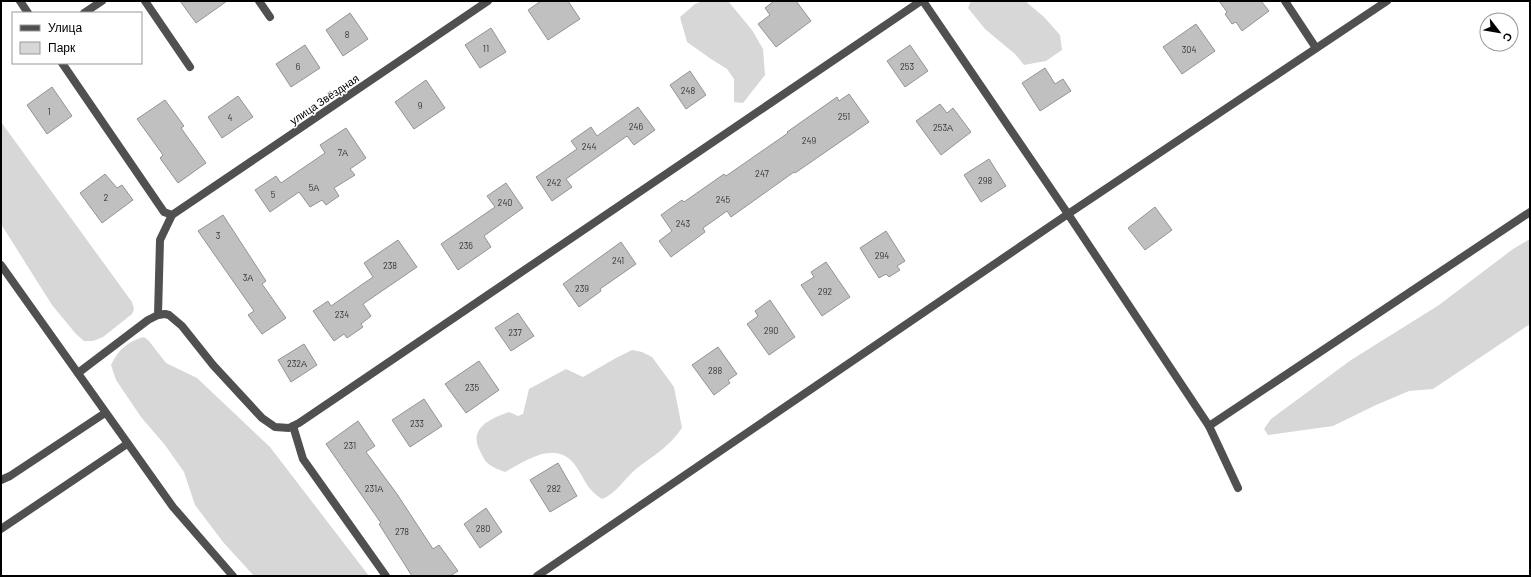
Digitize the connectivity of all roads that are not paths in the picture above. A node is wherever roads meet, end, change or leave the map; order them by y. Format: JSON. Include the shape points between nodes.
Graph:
{"nodes":[{"id":1,"x":20,"y":1,"type":"edge"},
{"id":2,"x":102,"y":1,"type":"edge"},
{"id":3,"x":145,"y":1,"type":"edge"},
{"id":4,"x":259,"y":1,"type":"edge"},
{"id":5,"x":488,"y":1,"type":"edge"},
{"id":6,"x":922,"y":1,"type":"edge"},
{"id":7,"x":1285,"y":1,"type":"edge"},
{"id":8,"x":1387,"y":1,"type":"edge"},
{"id":9,"x":27,"y":12,"type":"edge"},
{"id":10,"x":86,"y":12,"type":"edge"},
{"id":11,"x":270,"y":16,"type":"dead end"},
{"id":12,"x":1316,"y":48,"type":"junction"},
{"id":13,"x":63,"y":64,"type":"edge"},
{"id":14,"x":190,"y":67,"type":"dead end"},
{"id":15,"x":1530,"y":212,"type":"edge"},
{"id":16,"x":1068,"y":214,"type":"junction"},
{"id":17,"x":172,"y":215,"type":"junction"},
{"id":18,"x":1,"y":265,"type":"edge"},
{"id":19,"x":158,"y":315,"type":"junction"},
{"id":20,"x":78,"y":373,"type":"junction"},
{"id":21,"x":105,"y":413,"type":"junction"},
{"id":22,"x":293,"y":426,"type":"junction"},
{"id":23,"x":1209,"y":426,"type":"junction"},
{"id":24,"x":127,"y":444,"type":"junction"},
{"id":25,"x":1,"y":480,"type":"edge"},
{"id":26,"x":1238,"y":488,"type":"dead end"},
{"id":27,"x":1,"y":529,"type":"edge"},
{"id":28,"x":233,"y":576,"type":"edge"},
{"id":29,"x":386,"y":576,"type":"edge"},
{"id":30,"x":537,"y":576,"type":"edge"}],
"edges":[{"from":1,"to":9,"type":"street"},
{"from":2,"to":10,"type":"street"},
{"from":3,"to":14,"type":"street"},
{"from":4,"to":11,"type":"street"},
{"from":5,"to":17,"type":"street","name":"улица Звёздная"},
{"from":6,"to":16,"type":"street"},
{"from":6,"to":22,"type":"street"},
{"from":7,"to":12,"type":"street"},
{"from":8,"to":12,"type":"street"},
{"from":12,"to":16,"type":"street"},
{"from":13,"to":17,"type":"street","via":[[164,212]]},
{"from":15,"to":23,"type":"street"},
{"from":16,"to":23,"type":"street"},
{"from":16,"to":30,"type":"street"},
{"from":17,"to":19,"type":"street","via":[[160,240]]},
{"from":18,"to":20,"type":"street"},
{"from":19,"to":20,"type":"street"},
{"from":19,"to":22,"type":"street","via":[[169,315],[182,326],[213,365],[262,418],[275,427]]},
{"from":20,"to":21,"type":"street"},
{"from":21,"to":24,"type":"street"},
{"from":21,"to":25,"type":"street"},
{"from":22,"to":29,"type":"street","via":[[303,459]]},
{"from":23,"to":26,"type":"street"},
{"from":24,"to":27,"type":"street"},
{"from":24,"to":28,"type":"street","via":[[173,507]]}]}
